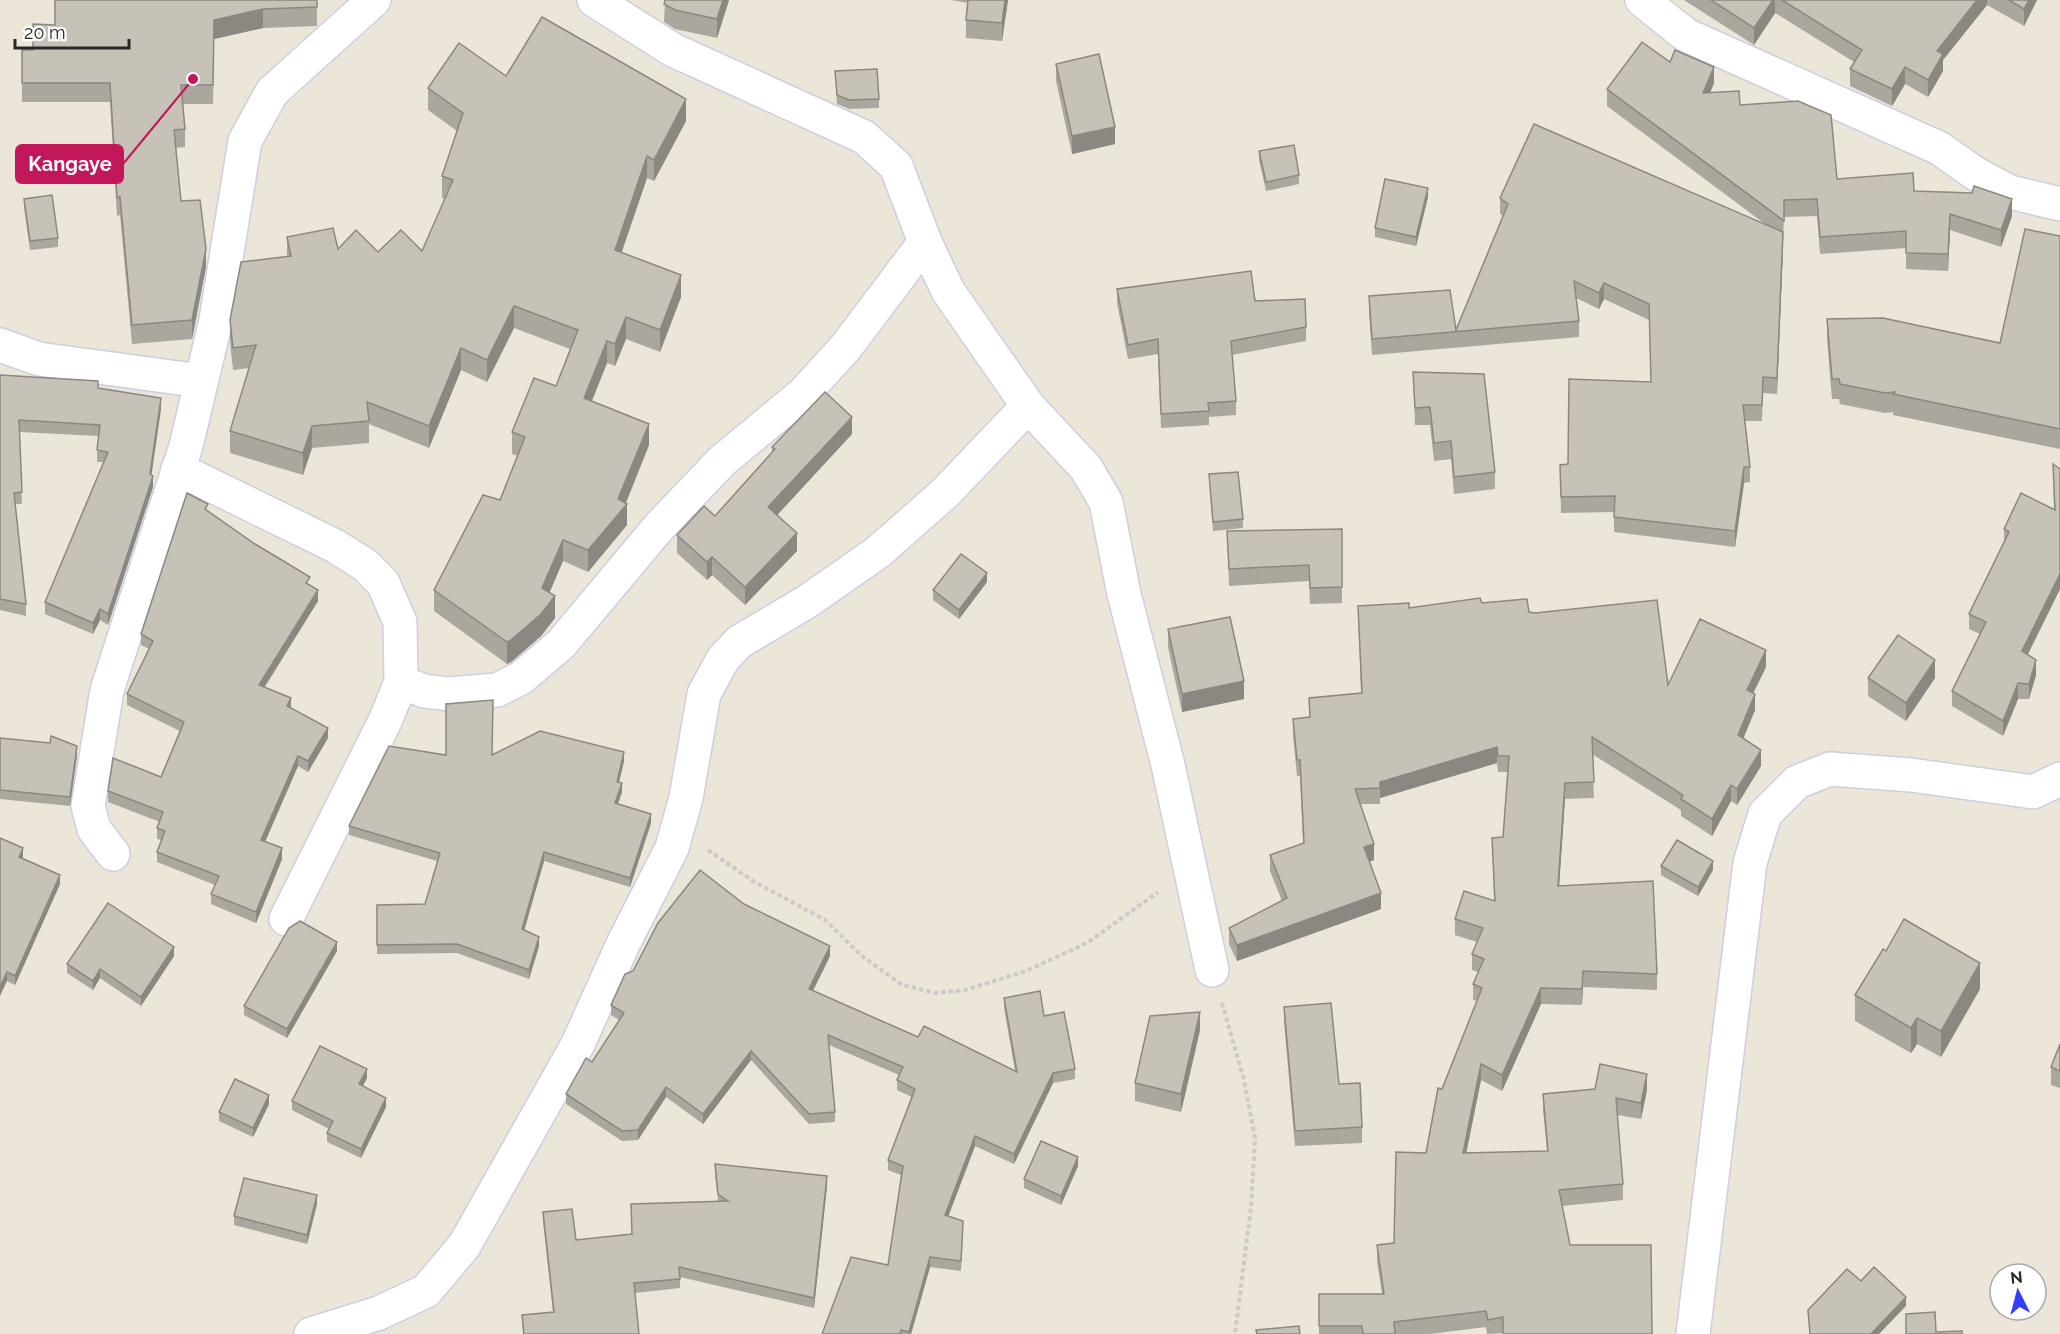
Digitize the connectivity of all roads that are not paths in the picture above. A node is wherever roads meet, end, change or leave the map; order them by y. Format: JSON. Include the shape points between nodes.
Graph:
{"nodes":[{"id":1,"x":374,"y":0,"type":"edge"},
{"id":2,"x":1642,"y":0,"type":"edge"},
{"id":3,"x":611,"y":5,"type":"edge"},
{"id":4,"x":2060,"y":204,"type":"edge"},
{"id":5,"x":925,"y":242,"type":"junction"},
{"id":6,"x":0,"y":345,"type":"edge"},
{"id":7,"x":201,"y":381,"type":"junction"},
{"id":8,"x":1028,"y":406,"type":"junction"},
{"id":9,"x":178,"y":469,"type":"junction"},
{"id":10,"x":401,"y":681,"type":"junction"},
{"id":11,"x":2060,"y":779,"type":"edge"},
{"id":12,"x":113,"y":854,"type":"dead end"},
{"id":13,"x":286,"y":919,"type":"dead end"},
{"id":14,"x":1212,"y":970,"type":"road end"},
{"id":15,"x":311,"y":1334,"type":"edge"},
{"id":16,"x":1693,"y":1334,"type":"edge"}],
"edges":[{"from":1,"to":7,"type":"street","via":[[272,92],[245,141],[216,320]]},
{"from":2,"to":4,"type":"street","via":[[1686,35],[1939,148],[2010,192]]},
{"from":3,"to":5,"type":"street","via":[[673,50],[864,136],[896,166]]},
{"from":5,"to":8,"type":"street","via":[[948,291]]},
{"from":5,"to":10,"type":"street","via":[[846,347],[804,393],[722,461],[659,527],[561,644],[521,678],[497,690],[448,694],[424,691]]},
{"from":6,"to":7,"type":"street","via":[[39,359]]},
{"from":7,"to":9,"type":"street"},
{"from":8,"to":14,"type":"street","via":[[1086,468],[1106,502]]},
{"from":8,"to":15,"type":"street","via":[[945,493],[878,552],[808,601],[739,642],[723,659],[704,694],[686,798],[672,848],[578,1044],[464,1246],[426,1291],[379,1312]]},
{"from":9,"to":10,"type":"street","via":[[335,546],[365,565],[383,583],[400,622]]},
{"from":9,"to":12,"type":"street","via":[[106,690],[88,806],[94,829]]},
{"from":10,"to":13,"type":"street"},
{"from":11,"to":16,"type":"street","via":[[2033,792],[1911,775],[1830,769],[1797,782],[1765,814],[1750,863]]}]}
